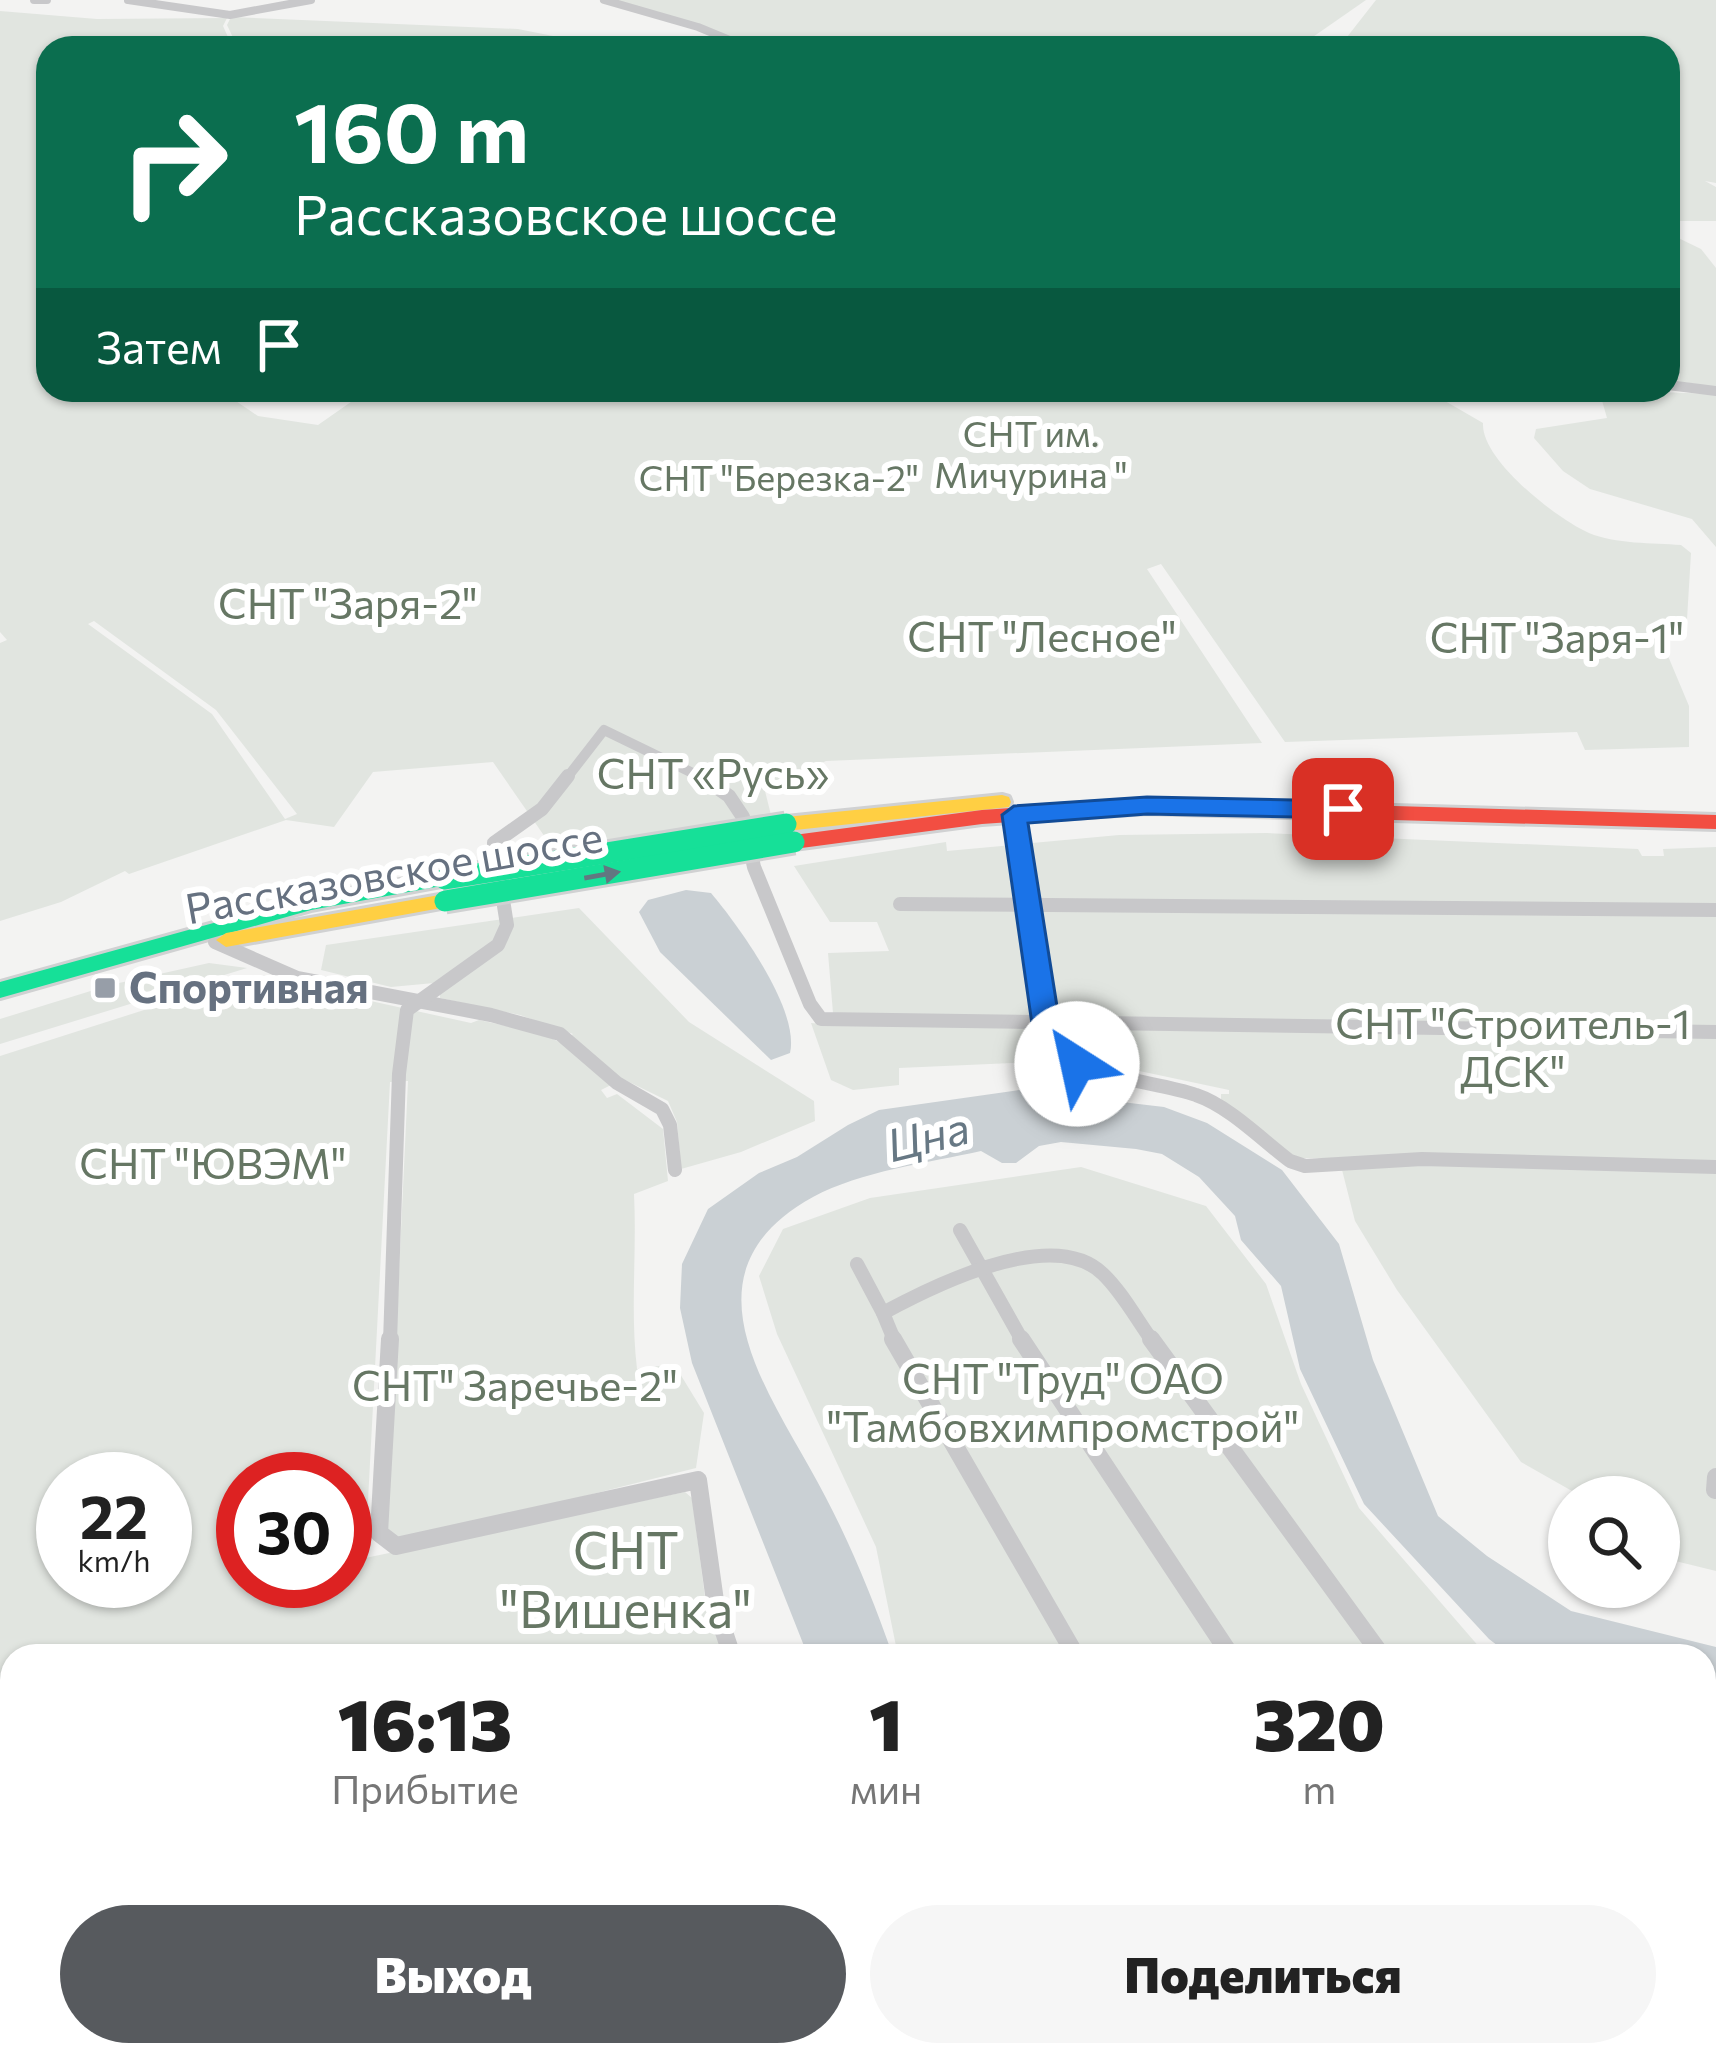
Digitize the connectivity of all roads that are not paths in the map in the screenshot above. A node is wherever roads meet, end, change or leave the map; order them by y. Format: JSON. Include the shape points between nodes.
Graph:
{"nodes":[{"id":1,"x":34,"y":0,"type":"edge"},
{"id":2,"x":47,"y":0,"type":"edge"},
{"id":3,"x":128,"y":0,"type":"edge"},
{"id":4,"x":311,"y":0,"type":"edge"},
{"id":5,"x":604,"y":0,"type":"edge"},
{"id":6,"x":720,"y":36,"type":"edge"},
{"id":7,"x":1680,"y":386,"type":"edge"},
{"id":8,"x":1716,"y":391,"type":"edge"},
{"id":9,"x":1014,"y":815,"type":"junction"},
{"id":10,"x":1596,"y":821,"type":"junction"},
{"id":11,"x":1716,"y":822,"type":"edge"},
{"id":12,"x":790,"y":833,"type":"junction"},
{"id":13,"x":445,"y":890,"type":"junction"},
{"id":14,"x":1026,"y":902,"type":"junction"},
{"id":15,"x":900,"y":904,"type":"dead end"},
{"id":16,"x":1716,"y":910,"type":"edge"},
{"id":17,"x":215,"y":942,"type":"junction"},
{"id":18,"x":0,"y":990,"type":"edge"},
{"id":19,"x":0,"y":1001,"type":"edge"},
{"id":20,"x":420,"y":1001,"type":"junction"},
{"id":21,"x":1047,"y":1024,"type":"junction"},
{"id":22,"x":1716,"y":1032,"type":"edge"},
{"id":23,"x":1716,"y":1167,"type":"edge"},
{"id":24,"x":676,"y":1170,"type":"dead end"},
{"id":25,"x":960,"y":1230,"type":"dead end"},
{"id":26,"x":857,"y":1264,"type":"dead end"},
{"id":27,"x":980,"y":1272,"type":"junction"},
{"id":28,"x":883,"y":1313,"type":"junction"},
{"id":29,"x":1716,"y":1477,"type":"edge"},
{"id":30,"x":1715,"y":1490,"type":"edge"},
{"id":31,"x":728,"y":1644,"type":"edge"},
{"id":32,"x":1069,"y":1644,"type":"edge"},
{"id":33,"x":1223,"y":1644,"type":"edge"},
{"id":34,"x":1373,"y":1644,"type":"edge"}],
"edges":[{"from":1,"to":2,"type":"street"},
{"from":3,"to":4,"type":"street","via":[[230,15]]},
{"from":5,"to":6,"type":"street"},
{"from":7,"to":8,"type":"street"},
{"from":9,"to":10,"type":"main road","name":"Рассказовское шоссе","via":[[1243,805]]},
{"from":9,"to":12,"type":"main road","name":"Рассказовское шоссе"},
{"from":9,"to":14,"type":"street"},
{"from":10,"to":11,"type":"main road","name":"Рассказовское шоссе"},
{"from":10,"to":12,"type":"main road","name":"Рассказовское шоссе","via":[[1236,796],[975,803]]},
{"from":12,"to":13,"type":"main road","name":"Рассказовское шоссе","bridge":true},
{"from":13,"to":17,"type":"main road","name":"Рассказовское шоссе"},
{"from":13,"to":18,"type":"main road","name":"Рассказовское шоссе","via":[[311,903]]},
{"from":14,"to":15,"type":"street"},
{"from":14,"to":16,"type":"street"},
{"from":14,"to":21,"type":"street"},
{"from":17,"to":19,"type":"main road","name":"Рассказовское шоссе"},
{"from":17,"to":20,"type":"street","via":[[297,978]]},
{"from":20,"to":21,"type":"street","via":[[498,945],[507,925],[494,843],[542,809],[604,730],[653,749],[740,808],[753,872],[821,1019]]},
{"from":20,"to":24,"type":"street","via":[[534,1024],[572,1040],[617,1083],[668,1115]]},
{"from":20,"to":31,"type":"street","via":[[406,1010],[399,1074],[381,1537],[396,1546],[698,1480]]},
{"from":21,"to":22,"type":"street"},
{"from":21,"to":23,"type":"street","via":[[1051,1046],[1064,1059],[1201,1096],[1298,1164]]},
{"from":25,"to":27,"type":"street"},
{"from":26,"to":28,"type":"street"},
{"from":27,"to":28,"type":"street"},
{"from":27,"to":33,"type":"street"},
{"from":27,"to":34,"type":"street","via":[[1053,1254],[1077,1256],[1102,1272]]},
{"from":28,"to":32,"type":"street"},
{"from":29,"to":30,"type":"street"}]}
